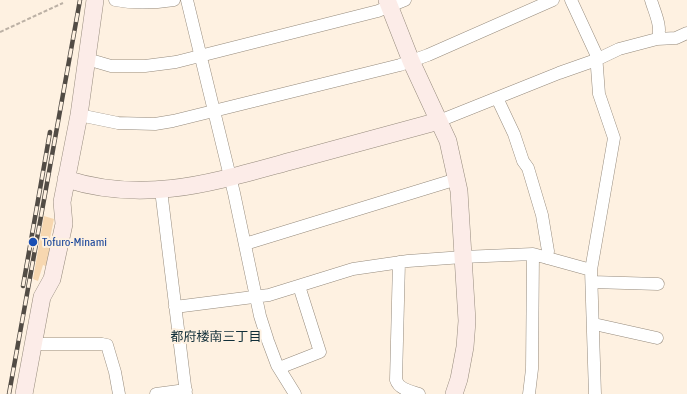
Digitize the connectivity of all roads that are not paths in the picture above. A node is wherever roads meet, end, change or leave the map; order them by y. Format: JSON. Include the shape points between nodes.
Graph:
{"nodes":[{"id":1,"x":95,"y":0,"type":"edge"},
{"id":2,"x":115,"y":0,"type":"edge"},
{"id":3,"x":174,"y":0,"type":"edge"},
{"id":4,"x":187,"y":0,"type":"edge"},
{"id":5,"x":405,"y":0,"type":"edge"},
{"id":6,"x":553,"y":0,"type":"edge"},
{"id":7,"x":571,"y":0,"type":"edge"},
{"id":8,"x":650,"y":0,"type":"edge"},
{"id":9,"x":388,"y":3,"type":"edge"},
{"id":10,"x":687,"y":33,"type":"edge"},
{"id":11,"x":657,"y":39,"type":"junction"},
{"id":12,"x":201,"y":56,"type":"junction"},
{"id":13,"x":87,"y":59,"type":"junction"},
{"id":14,"x":596,"y":60,"type":"junction"},
{"id":15,"x":411,"y":61,"type":"junction"},
{"id":16,"x":497,"y":98,"type":"junction"},
{"id":17,"x":215,"y":112,"type":"junction"},
{"id":18,"x":78,"y":115,"type":"junction"},
{"id":19,"x":439,"y":121,"type":"junction"},
{"id":20,"x":231,"y":178,"type":"junction"},
{"id":21,"x":66,"y":179,"type":"junction"},
{"id":22,"x":457,"y":179,"type":"junction"},
{"id":23,"x":161,"y":190,"type":"junction"},
{"id":24,"x":245,"y":244,"type":"junction"},
{"id":25,"x":533,"y":254,"type":"junction"},
{"id":26,"x":463,"y":257,"type":"junction"},
{"id":27,"x":547,"y":258,"type":"junction"},
{"id":28,"x":399,"y":262,"type":"junction"},
{"id":29,"x":591,"y":276,"type":"junction"},
{"id":30,"x":658,"y":284,"type":"dead end"},
{"id":31,"x":299,"y":286,"type":"junction"},
{"id":32,"x":256,"y":297,"type":"junction"},
{"id":33,"x":175,"y":307,"type":"junction"},
{"id":34,"x":594,"y":324,"type":"junction"},
{"id":35,"x":657,"y":338,"type":"dead end"},
{"id":36,"x":34,"y":344,"type":"junction"},
{"id":37,"x":279,"y":368,"type":"junction"},
{"id":38,"x":186,"y":392,"type":"edge"},
{"id":39,"x":24,"y":394,"type":"edge"},
{"id":40,"x":119,"y":394,"type":"edge"},
{"id":41,"x":156,"y":394,"type":"edge"},
{"id":42,"x":295,"y":394,"type":"edge"},
{"id":43,"x":419,"y":394,"type":"edge"},
{"id":44,"x":454,"y":394,"type":"edge"},
{"id":45,"x":529,"y":394,"type":"edge"},
{"id":46,"x":595,"y":394,"type":"edge"}],
"edges":[{"from":1,"to":13,"type":"street"},
{"from":2,"to":3,"type":"street","via":[[130,3]]},
{"from":4,"to":12,"type":"street"},
{"from":5,"to":9,"type":"street"},
{"from":6,"to":15,"type":"street","via":[[428,56]]},
{"from":7,"to":14,"type":"street","via":[[596,54]]},
{"from":8,"to":11,"type":"street","via":[[658,27]]},
{"from":9,"to":12,"type":"street","via":[[371,13]]},
{"from":9,"to":15,"type":"street"},
{"from":10,"to":11,"type":"street","via":[[676,38]]},
{"from":11,"to":14,"type":"street","via":[[628,46]]},
{"from":12,"to":13,"type":"street","via":[[146,66],[111,66]]},
{"from":12,"to":17,"type":"street"},
{"from":13,"to":18,"type":"street"},
{"from":14,"to":16,"type":"street"},
{"from":14,"to":29,"type":"street","via":[[599,94],[614,138]]},
{"from":15,"to":17,"type":"street"},
{"from":15,"to":19,"type":"street"},
{"from":16,"to":19,"type":"street"},
{"from":16,"to":27,"type":"street","via":[[528,168],[542,215]]},
{"from":17,"to":18,"type":"street","via":[[155,124],[118,123]]},
{"from":17,"to":20,"type":"street"},
{"from":18,"to":21,"type":"street"},
{"from":19,"to":20,"type":"street"},
{"from":19,"to":22,"type":"street","via":[[448,141]]},
{"from":20,"to":23,"type":"street"},
{"from":20,"to":24,"type":"street"},
{"from":21,"to":23,"type":"street","via":[[84,185],[124,190]]},
{"from":21,"to":36,"type":"street","via":[[62,202],[64,224],[52,279],[42,297]]},
{"from":22,"to":24,"type":"street"},
{"from":22,"to":26,"type":"street"},
{"from":23,"to":33,"type":"street"},
{"from":24,"to":32,"type":"street"},
{"from":25,"to":26,"type":"street"},
{"from":25,"to":27,"type":"street"},
{"from":25,"to":45,"type":"street","via":[[532,369]]},
{"from":26,"to":28,"type":"street"},
{"from":26,"to":44,"type":"street","via":[[467,322],[465,347]]},
{"from":27,"to":29,"type":"street"},
{"from":28,"to":31,"type":"street","via":[[353,269]]},
{"from":28,"to":43,"type":"street","via":[[396,380],[401,387]]},
{"from":29,"to":30,"type":"street"},
{"from":29,"to":34,"type":"street"},
{"from":31,"to":32,"type":"street"},
{"from":31,"to":37,"type":"street","via":[[320,352]]},
{"from":32,"to":33,"type":"street"},
{"from":32,"to":37,"type":"street","via":[[268,341]]},
{"from":33,"to":38,"type":"street"},
{"from":34,"to":35,"type":"street"},
{"from":34,"to":46,"type":"street"},
{"from":36,"to":39,"type":"street"},
{"from":36,"to":40,"type":"street","via":[[107,345]]},
{"from":37,"to":42,"type":"street"},
{"from":38,"to":41,"type":"street"}]}
